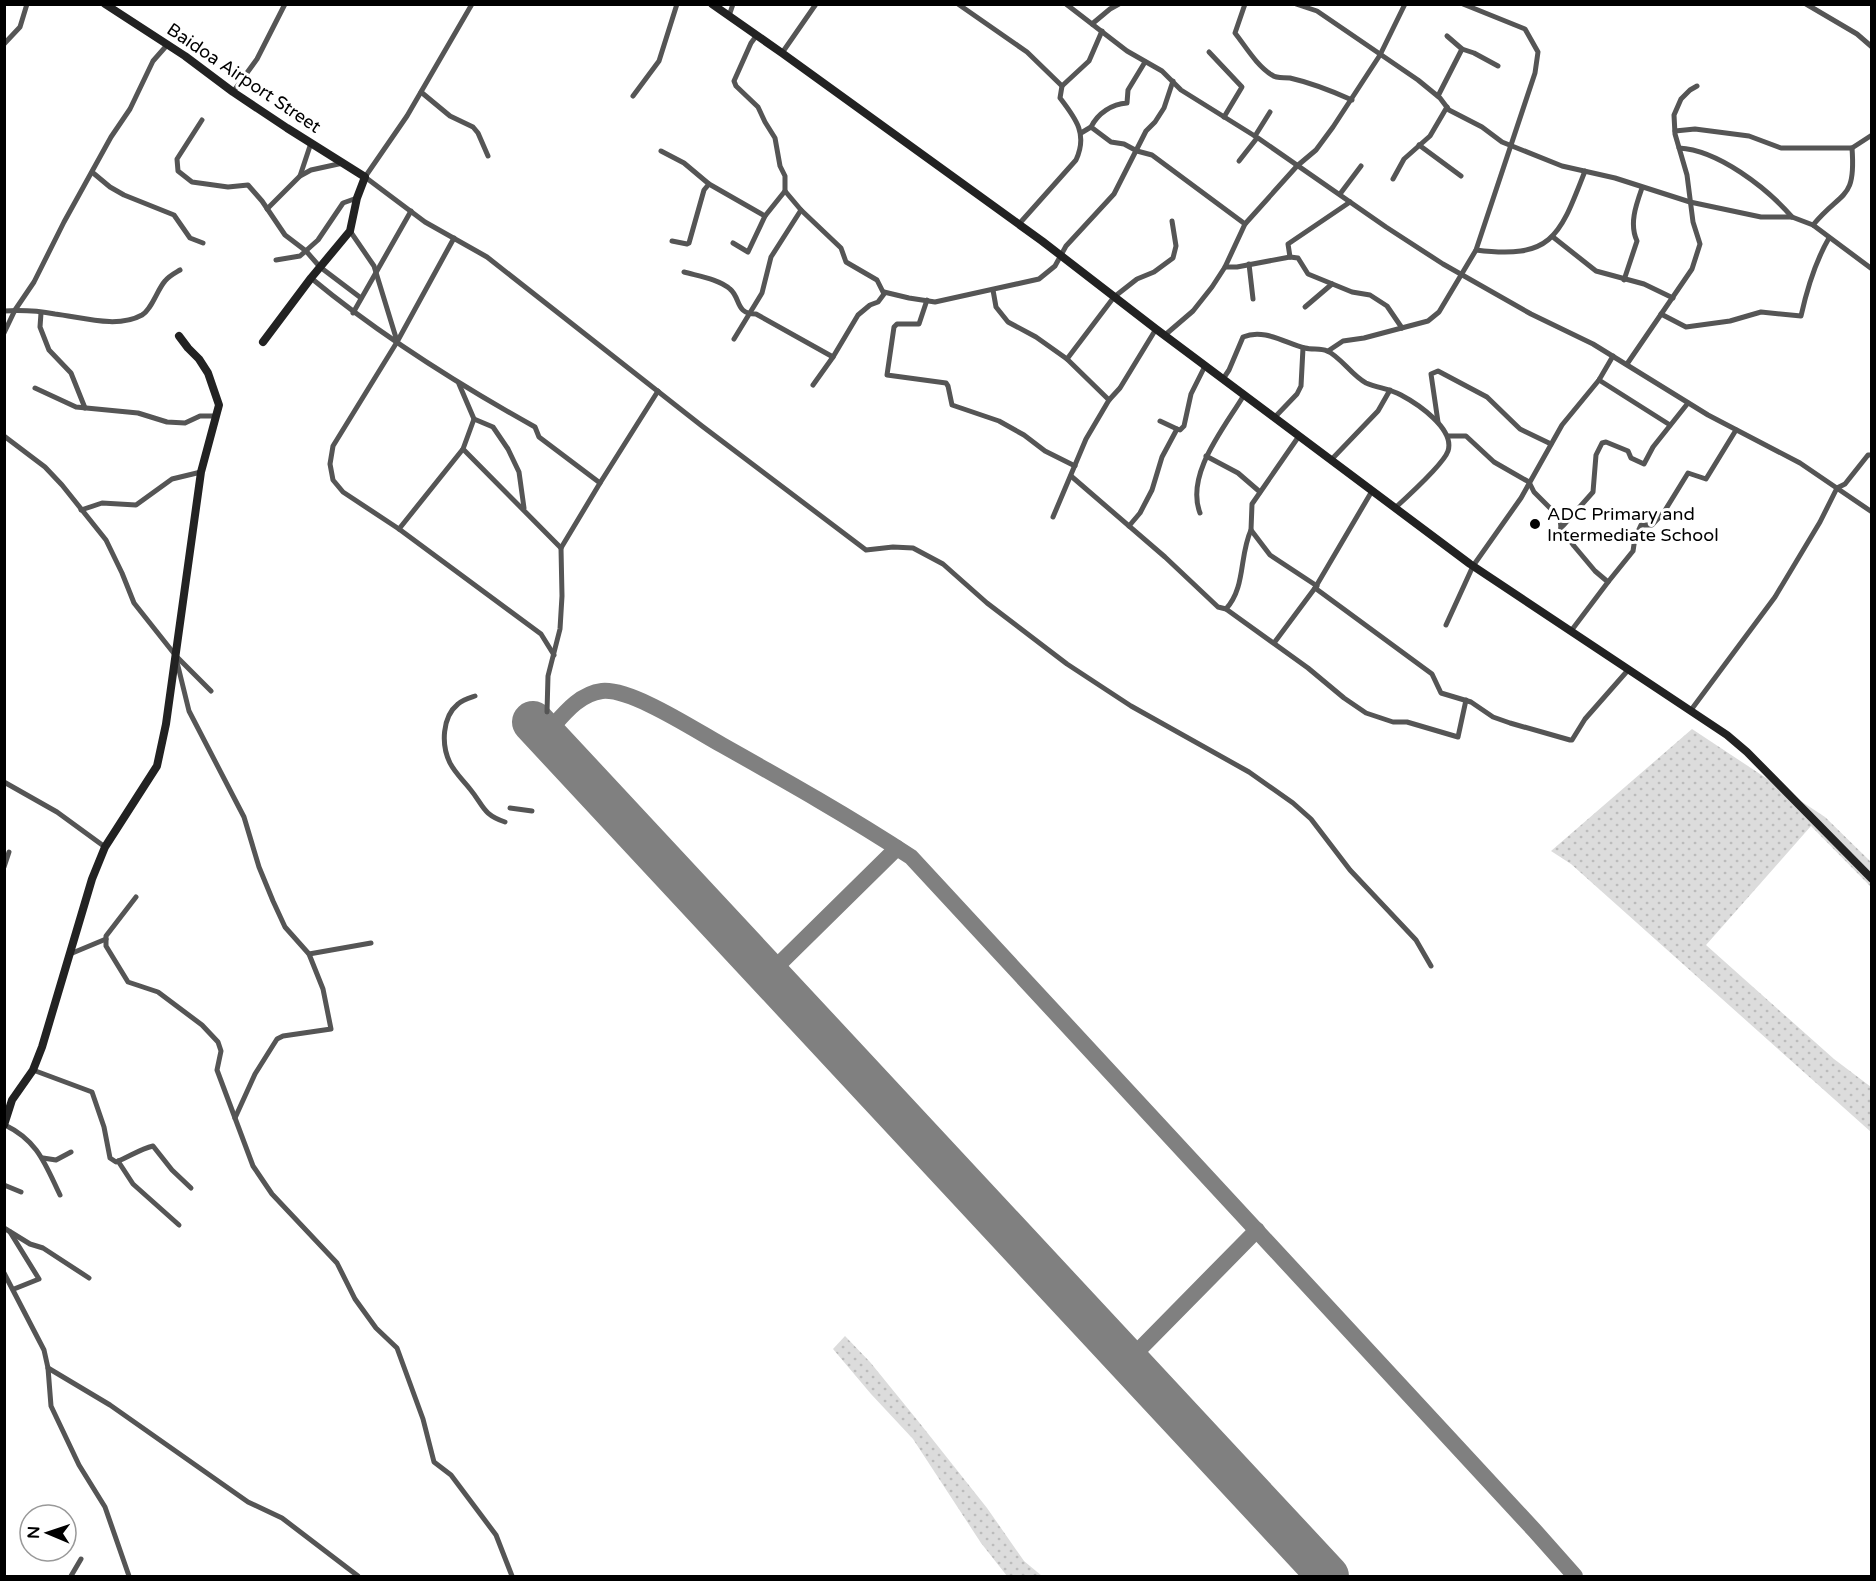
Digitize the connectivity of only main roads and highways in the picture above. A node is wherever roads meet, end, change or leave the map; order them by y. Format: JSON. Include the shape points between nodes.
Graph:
{"nodes":[{"id":1,"x":105,"y":4,"type":"edge"},
{"id":2,"x":712,"y":4,"type":"edge"},
{"id":3,"x":179,"y":336,"type":"dead end"},
{"id":4,"x":263,"y":342,"type":"dead end"},
{"id":5,"x":1870,"y":875,"type":"edge"},
{"id":6,"x":5,"y":1125,"type":"edge"}],
"edges":[{"from":1,"to":4,"type":"main road","name":"Baidoa Airport Street","via":[[365,177],[350,231]]},
{"from":2,"to":5,"type":"main road","via":[[1019,224],[1473,566],[1707,720],[1747,752]]},
{"from":3,"to":6,"type":"main road","via":[[208,372],[219,405],[201,472],[157,766],[105,847],[42,1047],[33,1070],[12,1100]]}]}
